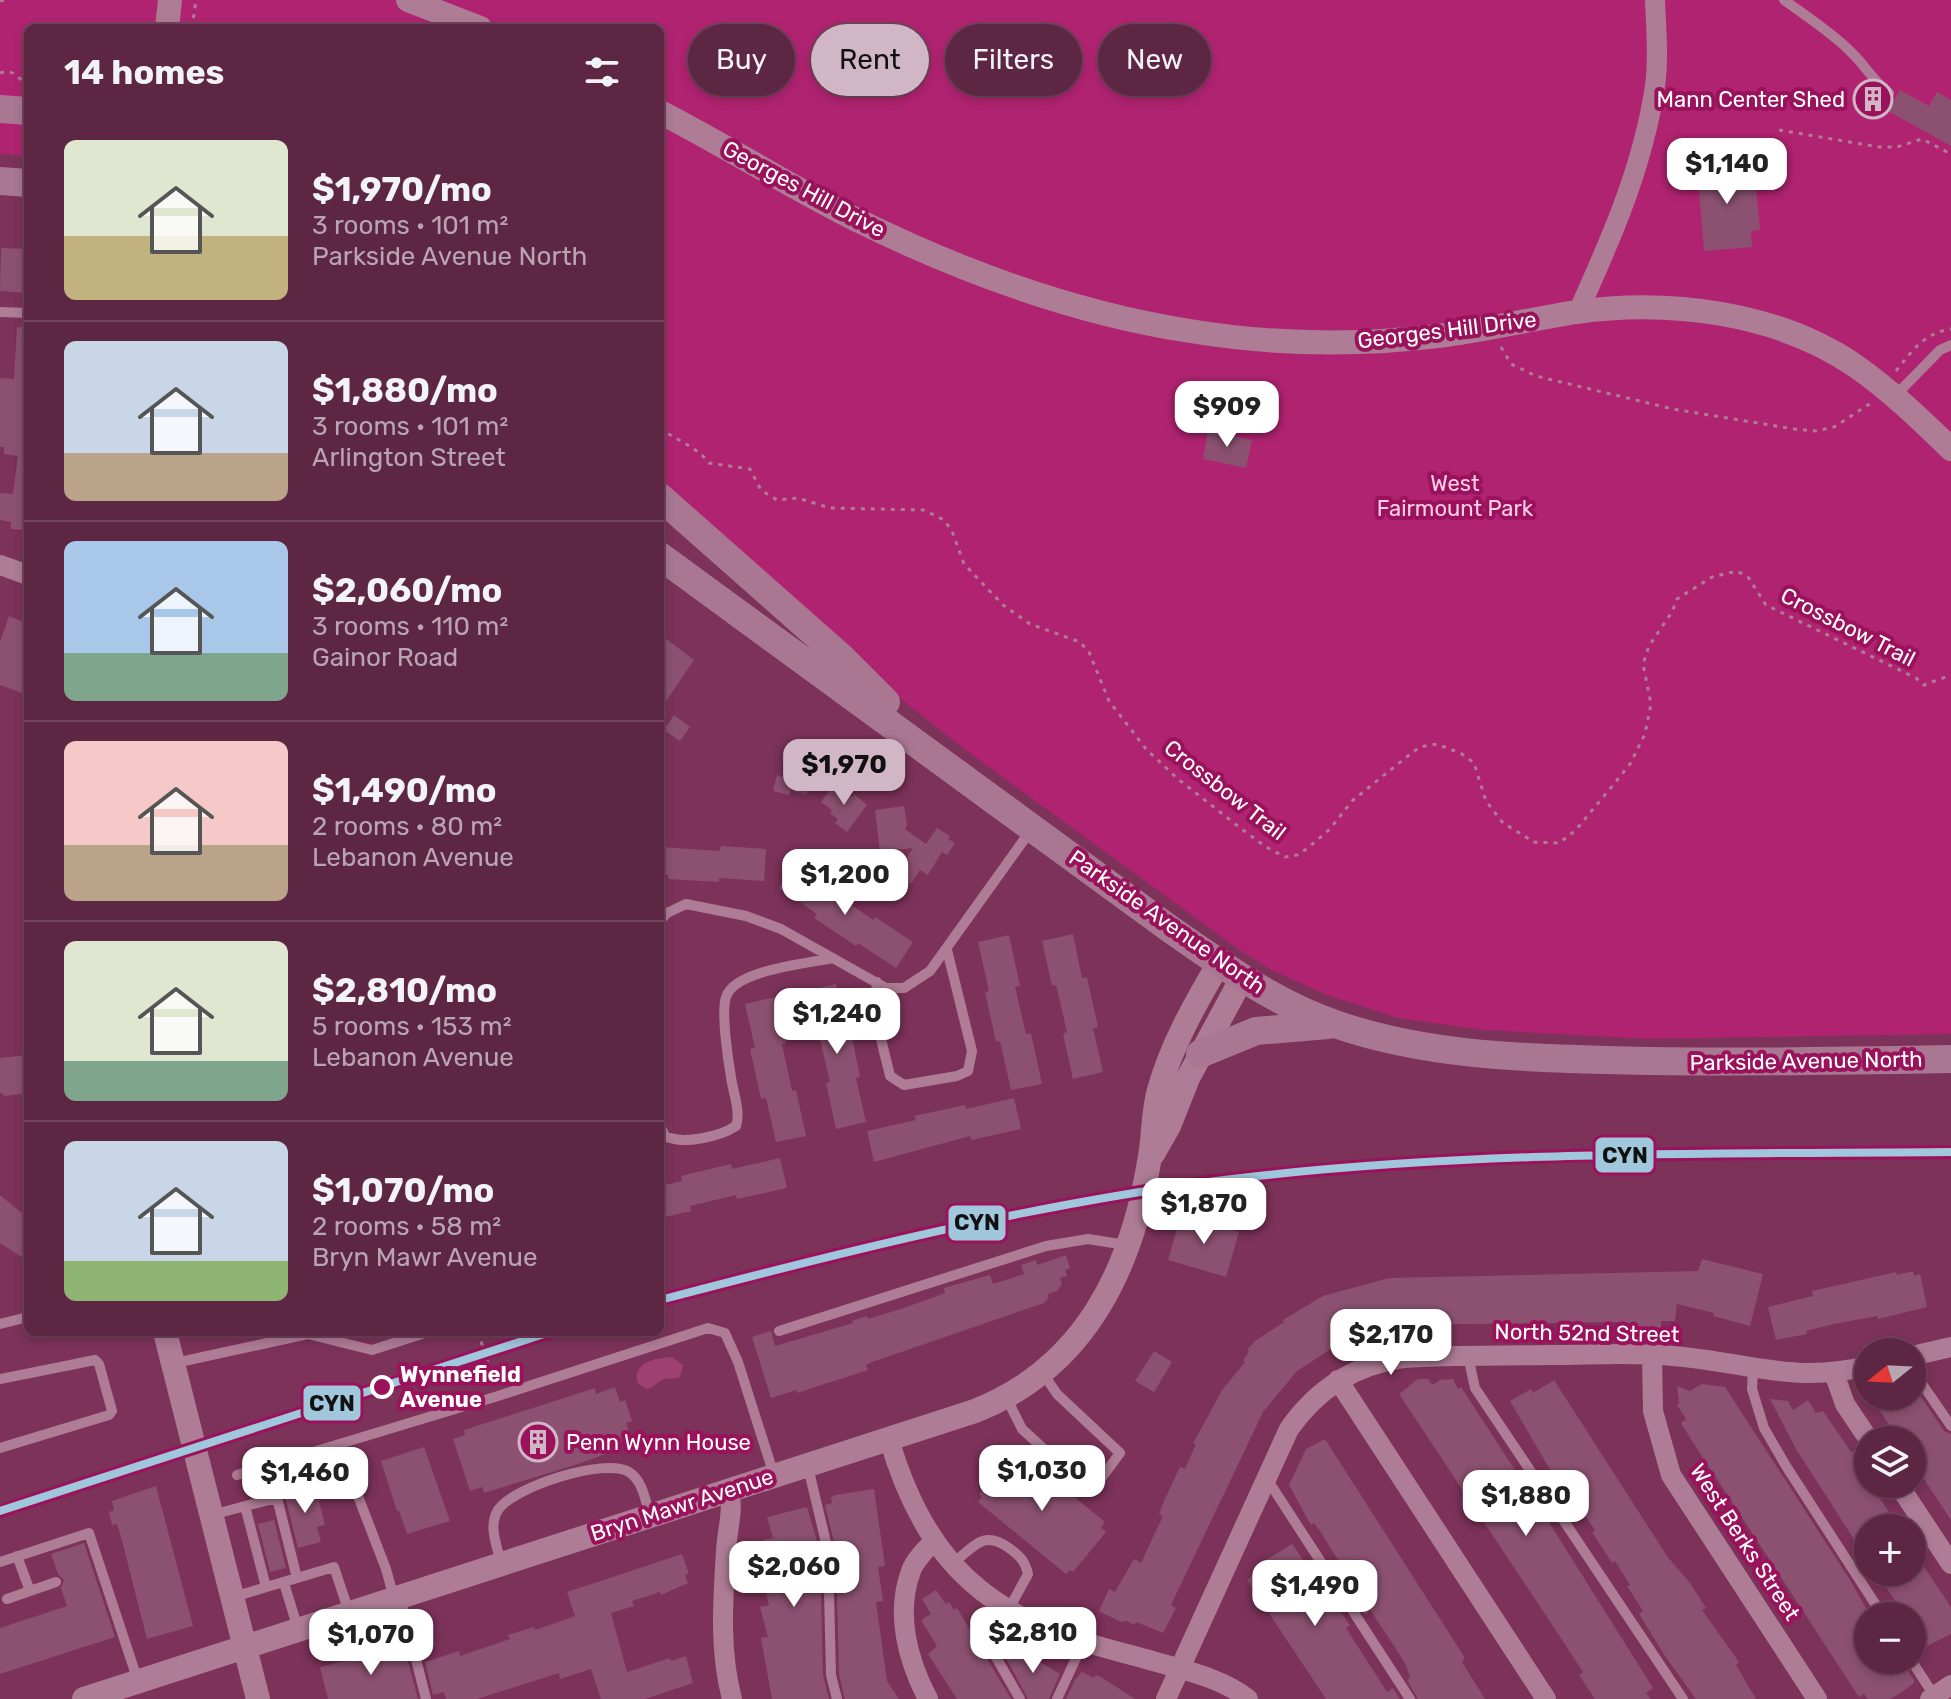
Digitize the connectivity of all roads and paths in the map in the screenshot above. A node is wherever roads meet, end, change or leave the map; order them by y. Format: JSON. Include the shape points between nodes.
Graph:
{"nodes":[{"id":1,"x":170,"y":0,"type":"edge"},
{"id":2,"x":196,"y":0,"type":"edge"},
{"id":3,"x":408,"y":0,"type":"edge"},
{"id":4,"x":1655,"y":0,"type":"edge"},
{"id":5,"x":1784,"y":0,"type":"edge"},
{"id":6,"x":167,"y":24,"type":"edge"},
{"id":7,"x":193,"y":24,"type":"edge"},
{"id":8,"x":470,"y":24,"type":"edge"},
{"id":9,"x":0,"y":73,"type":"edge"},
{"id":10,"x":24,"y":82,"type":"edge"},
{"id":11,"x":1889,"y":93,"type":"dead end"},
{"id":12,"x":0,"y":109,"type":"edge"},
{"id":13,"x":24,"y":111,"type":"edge"},
{"id":14,"x":664,"y":114,"type":"edge"},
{"id":15,"x":1779,"y":130,"type":"dead end"},
{"id":16,"x":1951,"y":154,"type":"edge"},
{"id":17,"x":0,"y":181,"type":"edge"},
{"id":18,"x":24,"y":183,"type":"edge"},
{"id":19,"x":0,"y":312,"type":"edge"},
{"id":20,"x":1578,"y":312,"type":"junction"},
{"id":21,"x":24,"y":313,"type":"edge"},
{"id":22,"x":1951,"y":329,"type":"edge"},
{"id":23,"x":1951,"y":345,"type":"edge"},
{"id":24,"x":1501,"y":349,"type":"dead end"},
{"id":25,"x":1888,"y":389,"type":"junction"},
{"id":26,"x":664,"y":431,"type":"edge"},
{"id":27,"x":1951,"y":449,"type":"edge"},
{"id":28,"x":664,"y":501,"type":"edge"},
{"id":29,"x":664,"y":559,"type":"edge"},
{"id":30,"x":0,"y":565,"type":"edge"},
{"id":31,"x":24,"y":574,"type":"edge"},
{"id":32,"x":1951,"y":675,"type":"edge"},
{"id":33,"x":952,"y":768,"type":"junction"},
{"id":34,"x":1033,"y":828,"type":"junction"},
{"id":35,"x":664,"y":916,"type":"edge"},
{"id":36,"x":947,"y":950,"type":"junction"},
{"id":37,"x":833,"y":958,"type":"junction"},
{"id":38,"x":1219,"y":963,"type":"junction"},
{"id":39,"x":1242,"y":978,"type":"junction"},
{"id":40,"x":877,"y":982,"type":"junction"},
{"id":41,"x":1337,"y":1025,"type":"junction"},
{"id":42,"x":1200,"y":1054,"type":"junction"},
{"id":43,"x":1951,"y":1059,"type":"edge"},
{"id":44,"x":664,"y":1134,"type":"edge"},
{"id":45,"x":1150,"y":1160,"type":"junction"},
{"id":46,"x":1128,"y":1246,"type":"junction"},
{"id":47,"x":24,"y":1318,"type":"edge"},
{"id":48,"x":0,"y":1324,"type":"edge"},
{"id":49,"x":779,"y":1331,"type":"dead end"},
{"id":50,"x":166,"y":1336,"type":"edge"},
{"id":51,"x":299,"y":1336,"type":"edge"},
{"id":52,"x":316,"y":1336,"type":"edge"},
{"id":53,"x":416,"y":1336,"type":"edge"},
{"id":54,"x":479,"y":1336,"type":"edge"},
{"id":55,"x":1951,"y":1347,"type":"edge"},
{"id":56,"x":1652,"y":1355,"type":"junction"},
{"id":57,"x":1926,"y":1355,"type":"edge"},
{"id":58,"x":1468,"y":1356,"type":"junction"},
{"id":59,"x":173,"y":1364,"type":"junction"},
{"id":60,"x":1753,"y":1369,"type":"junction"},
{"id":61,"x":1854,"y":1369,"type":"edge"},
{"id":62,"x":1042,"y":1372,"type":"junction"},
{"id":63,"x":1834,"y":1373,"type":"junction"},
{"id":64,"x":0,"y":1379,"type":"edge"},
{"id":65,"x":1338,"y":1380,"type":"junction"},
{"id":66,"x":1926,"y":1390,"type":"edge"},
{"id":67,"x":498,"y":1396,"type":"junction"},
{"id":68,"x":1006,"y":1397,"type":"junction"},
{"id":69,"x":1860,"y":1426,"type":"edge"},
{"id":70,"x":1951,"y":1426,"type":"edge"},
{"id":71,"x":889,"y":1439,"type":"junction"},
{"id":72,"x":0,"y":1448,"type":"edge"},
{"id":73,"x":346,"y":1465,"type":"dead end"},
{"id":74,"x":807,"y":1465,"type":"junction"},
{"id":75,"x":237,"y":1475,"type":"dead end"},
{"id":76,"x":774,"y":1475,"type":"junction"},
{"id":77,"x":1266,"y":1477,"type":"junction"},
{"id":78,"x":729,"y":1490,"type":"junction"},
{"id":79,"x":1907,"y":1498,"type":"edge"},
{"id":80,"x":245,"y":1506,"type":"junction"},
{"id":81,"x":212,"y":1515,"type":"junction"},
{"id":82,"x":650,"y":1515,"type":"junction"},
{"id":83,"x":934,"y":1541,"type":"junction"},
{"id":84,"x":17,"y":1556,"type":"junction"},
{"id":85,"x":0,"y":1562,"type":"edge"},
{"id":86,"x":502,"y":1563,"type":"junction"},
{"id":87,"x":952,"y":1564,"type":"junction"},
{"id":88,"x":1951,"y":1564,"type":"edge"},
{"id":89,"x":297,"y":1578,"type":"junction"},
{"id":90,"x":56,"y":1582,"type":"dead end"},
{"id":91,"x":284,"y":1583,"type":"junction"},
{"id":92,"x":266,"y":1587,"type":"junction"},
{"id":93,"x":30,"y":1591,"type":"junction"},
{"id":94,"x":233,"y":1597,"type":"junction"},
{"id":95,"x":397,"y":1597,"type":"junction"},
{"id":96,"x":7,"y":1599,"type":"dead end"},
{"id":97,"x":1874,"y":1602,"type":"edge"},
{"id":98,"x":1005,"y":1607,"type":"junction"},
{"id":99,"x":349,"y":1613,"type":"junction"},
{"id":100,"x":298,"y":1629,"type":"junction"},
{"id":101,"x":1084,"y":1641,"type":"junction"},
{"id":102,"x":245,"y":1647,"type":"junction"},
{"id":103,"x":1178,"y":1668,"type":"junction"},
{"id":104,"x":1922,"y":1674,"type":"edge"},
{"id":105,"x":138,"y":1681,"type":"junction"},
{"id":106,"x":1938,"y":1695,"type":"edge"},
{"id":107,"x":84,"y":1699,"type":"edge"},
{"id":108,"x":258,"y":1699,"type":"edge"},
{"id":109,"x":426,"y":1699,"type":"edge"},
{"id":110,"x":732,"y":1699,"type":"edge"},
{"id":111,"x":837,"y":1699,"type":"edge"},
{"id":112,"x":928,"y":1699,"type":"edge"},
{"id":113,"x":1020,"y":1699,"type":"edge"},
{"id":114,"x":1057,"y":1699,"type":"edge"},
{"id":115,"x":1166,"y":1699,"type":"edge"},
{"id":116,"x":1248,"y":1699,"type":"edge"},
{"id":117,"x":1410,"y":1699,"type":"edge"},
{"id":118,"x":1546,"y":1699,"type":"edge"},
{"id":119,"x":1683,"y":1699,"type":"edge"},
{"id":120,"x":1817,"y":1699,"type":"edge"}],
"edges":[{"from":1,"to":6,"type":"street"},
{"from":2,"to":7,"type":"path"},
{"from":3,"to":8,"type":"street"},
{"from":4,"to":20,"type":"street","via":[[1655,83],[1635,178]]},
{"from":5,"to":11,"type":"lane","via":[[1848,48]]},
{"from":9,"to":10,"type":"path","via":[[17,74]]},
{"from":12,"to":13,"type":"main road"},
{"from":14,"to":20,"type":"street","name":"Georges Hill Drive","via":[[930,254],[1052,298],[1149,323],[1230,337],[1351,343],[1450,335]]},
{"from":15,"to":16,"type":"path","via":[[1879,147],[1922,139]]},
{"from":17,"to":18,"type":"main road"},
{"from":19,"to":21,"type":"lane"},
{"from":20,"to":25,"type":"street","name":"Georges Hill Drive","via":[[1668,308],[1734,316],[1821,348]]},
{"from":22,"to":25,"type":"path","via":[[1923,339]]},
{"from":23,"to":25,"type":"lane"},
{"from":24,"to":25,"type":"path","via":[[1517,368],[1556,381],[1673,409],[1807,431],[1844,422]]},
{"from":25,"to":27,"type":"street","name":"Georges Hill Drive"},
{"from":26,"to":32,"type":"path","name":"Crossbow Trail","via":[[693,446],[709,463],[750,469],[761,490],[777,500],[798,498],[830,508],[924,510],[944,520],[964,564],[1003,605],[1030,624],[1080,642],[1089,652],[1109,701],[1146,749],[1239,827],[1285,857],[1308,848],[1352,801],[1409,755],[1437,744],[1474,763],[1486,801],[1503,823],[1534,842],[1559,843],[1630,764],[1645,734],[1651,704],[1643,664],[1649,646],[1677,599],[1712,577],[1737,571],[1748,577],[1766,605],[1924,685]]},
{"from":28,"to":33,"type":"main road","via":[[841,657]]},
{"from":29,"to":33,"type":"main road","name":"Parkside Avenue North"},
{"from":30,"to":31,"type":"street"},
{"from":33,"to":34,"type":"main road","name":"Parkside Avenue North"},
{"from":34,"to":36,"type":"lane"},
{"from":34,"to":38,"type":"main road","name":"Parkside Avenue North"},
{"from":35,"to":37,"type":"lane","via":[[686,904],[746,916]]},
{"from":36,"to":40,"type":"lane","via":[[913,984],[896,989]]},
{"from":36,"to":40,"type":"lane","via":[[972,1051],[964,1073],[911,1085],[890,1076],[874,1002]]},
{"from":37,"to":40,"type":"lane"},
{"from":37,"to":44,"type":"lane","via":[[754,974],[734,984],[726,996],[736,1126],[677,1141]]},
{"from":38,"to":39,"type":"main road","name":"Parkside Avenue North"},
{"from":38,"to":45,"type":"street","name":"Bryn Mawr Avenue","via":[[1167,1064],[1151,1125]]},
{"from":39,"to":41,"type":"main road","name":"Parkside Avenue North"},
{"from":39,"to":42,"type":"street","name":"Bryn Mawr Avenue"},
{"from":41,"to":42,"type":"main road","via":[[1256,1031]]},
{"from":41,"to":43,"type":"main road","name":"Parkside Avenue North","via":[[1414,1044],[1498,1055],[1676,1062]]},
{"from":42,"to":45,"type":"street","name":"Bryn Mawr Avenue"},
{"from":45,"to":46,"type":"street","name":"Bryn Mawr Avenue"},
{"from":46,"to":49,"type":"lane","via":[[1088,1239],[1046,1246]]},
{"from":46,"to":62,"type":"street","name":"Bryn Mawr Avenue","via":[[1095,1316]]},
{"from":47,"to":48,"type":"lane"},
{"from":50,"to":59,"type":"street"},
{"from":51,"to":59,"type":"lane"},
{"from":52,"to":53,"type":"lane","via":[[372,1350]]},
{"from":54,"to":67,"type":"path"},
{"from":55,"to":57,"type":"street"},
{"from":56,"to":58,"type":"street","name":"North 52nd Street"},
{"from":56,"to":60,"type":"street","name":"North 52nd Street"},
{"from":56,"to":120,"type":"street","name":"West Berks Street","via":[[1653,1411],[1671,1475]]},
{"from":58,"to":65,"type":"street","name":"North 52nd Street","via":[[1391,1360]]},
{"from":58,"to":119,"type":"lane","via":[[1475,1388]]},
{"from":59,"to":81,"type":"street"},
{"from":60,"to":63,"type":"street","name":"North 52nd Street"},
{"from":60,"to":97,"type":"lane","via":[[1752,1389],[1764,1428]]},
{"from":61,"to":63,"type":"street","name":"North 52nd Street"},
{"from":62,"to":68,"type":"street","name":"Bryn Mawr Avenue"},
{"from":62,"to":68,"type":"lane","via":[[1057,1394],[1120,1453],[1091,1492],[1022,1429]]},
{"from":63,"to":69,"type":"street"},
{"from":64,"to":72,"type":"lane","via":[[95,1360],[112,1411]]},
{"from":65,"to":77,"type":"street","name":"North 52nd Street","via":[[1298,1417]]},
{"from":65,"to":118,"type":"street"},
{"from":66,"to":70,"type":"lane"},
{"from":67,"to":75,"type":"lane"},
{"from":67,"to":76,"type":"lane","via":[[708,1328],[725,1333]]},
{"from":68,"to":71,"type":"street","name":"Bryn Mawr Avenue"},
{"from":71,"to":74,"type":"street","name":"Bryn Mawr Avenue"},
{"from":71,"to":83,"type":"street","via":[[909,1495]]},
{"from":73,"to":95,"type":"lane"},
{"from":74,"to":76,"type":"street","name":"Bryn Mawr Avenue"},
{"from":74,"to":111,"type":"lane","via":[[827,1540],[831,1675]]},
{"from":76,"to":78,"type":"street","name":"Bryn Mawr Avenue"},
{"from":77,"to":103,"type":"street","name":"North 52nd Street"},
{"from":77,"to":117,"type":"lane"},
{"from":78,"to":82,"type":"street","name":"Bryn Mawr Avenue"},
{"from":78,"to":110,"type":"street","via":[[723,1643]]},
{"from":79,"to":88,"type":"street"},
{"from":80,"to":81,"type":"lane"},
{"from":80,"to":89,"type":"lane","via":[[277,1498],[284,1543]]},
{"from":80,"to":92,"type":"lane"},
{"from":81,"to":94,"type":"street"},
{"from":82,"to":86,"type":"street","name":"Bryn Mawr Avenue"},
{"from":82,"to":86,"type":"lane","via":[[637,1479],[624,1470],[574,1473],[517,1493],[499,1509],[493,1525]]},
{"from":83,"to":87,"type":"street"},
{"from":83,"to":112,"type":"street","via":[[911,1571],[906,1591],[907,1650]]},
{"from":84,"to":85,"type":"lane"},
{"from":84,"to":93,"type":"lane"},
{"from":84,"to":105,"type":"lane","via":[[89,1533]]},
{"from":86,"to":95,"type":"street","name":"Bryn Mawr Avenue"},
{"from":87,"to":98,"type":"street"},
{"from":87,"to":98,"type":"lane","via":[[990,1538],[1018,1554],[1028,1574]]},
{"from":89,"to":91,"type":"lane"},
{"from":89,"to":99,"type":"lane","via":[[334,1567]]},
{"from":90,"to":93,"type":"lane"},
{"from":91,"to":92,"type":"lane"},
{"from":91,"to":100,"type":"lane"},
{"from":92,"to":94,"type":"lane"},
{"from":93,"to":96,"type":"lane"},
{"from":94,"to":102,"type":"street"},
{"from":95,"to":99,"type":"street","name":"Bryn Mawr Avenue"},
{"from":95,"to":109,"type":"lane"},
{"from":98,"to":101,"type":"street"},
{"from":98,"to":113,"type":"lane","via":[[989,1633],[989,1645]]},
{"from":99,"to":100,"type":"street","name":"Bryn Mawr Avenue"},
{"from":100,"to":102,"type":"street","name":"Bryn Mawr Avenue"},
{"from":101,"to":103,"type":"street"},
{"from":101,"to":114,"type":"lane"},
{"from":102,"to":105,"type":"street","name":"Bryn Mawr Avenue"},
{"from":102,"to":108,"type":"street"},
{"from":103,"to":115,"type":"street","name":"North 52nd Street"},
{"from":103,"to":116,"type":"street"},
{"from":104,"to":106,"type":"lane"},
{"from":105,"to":107,"type":"street","name":"Bryn Mawr Avenue"}]}
